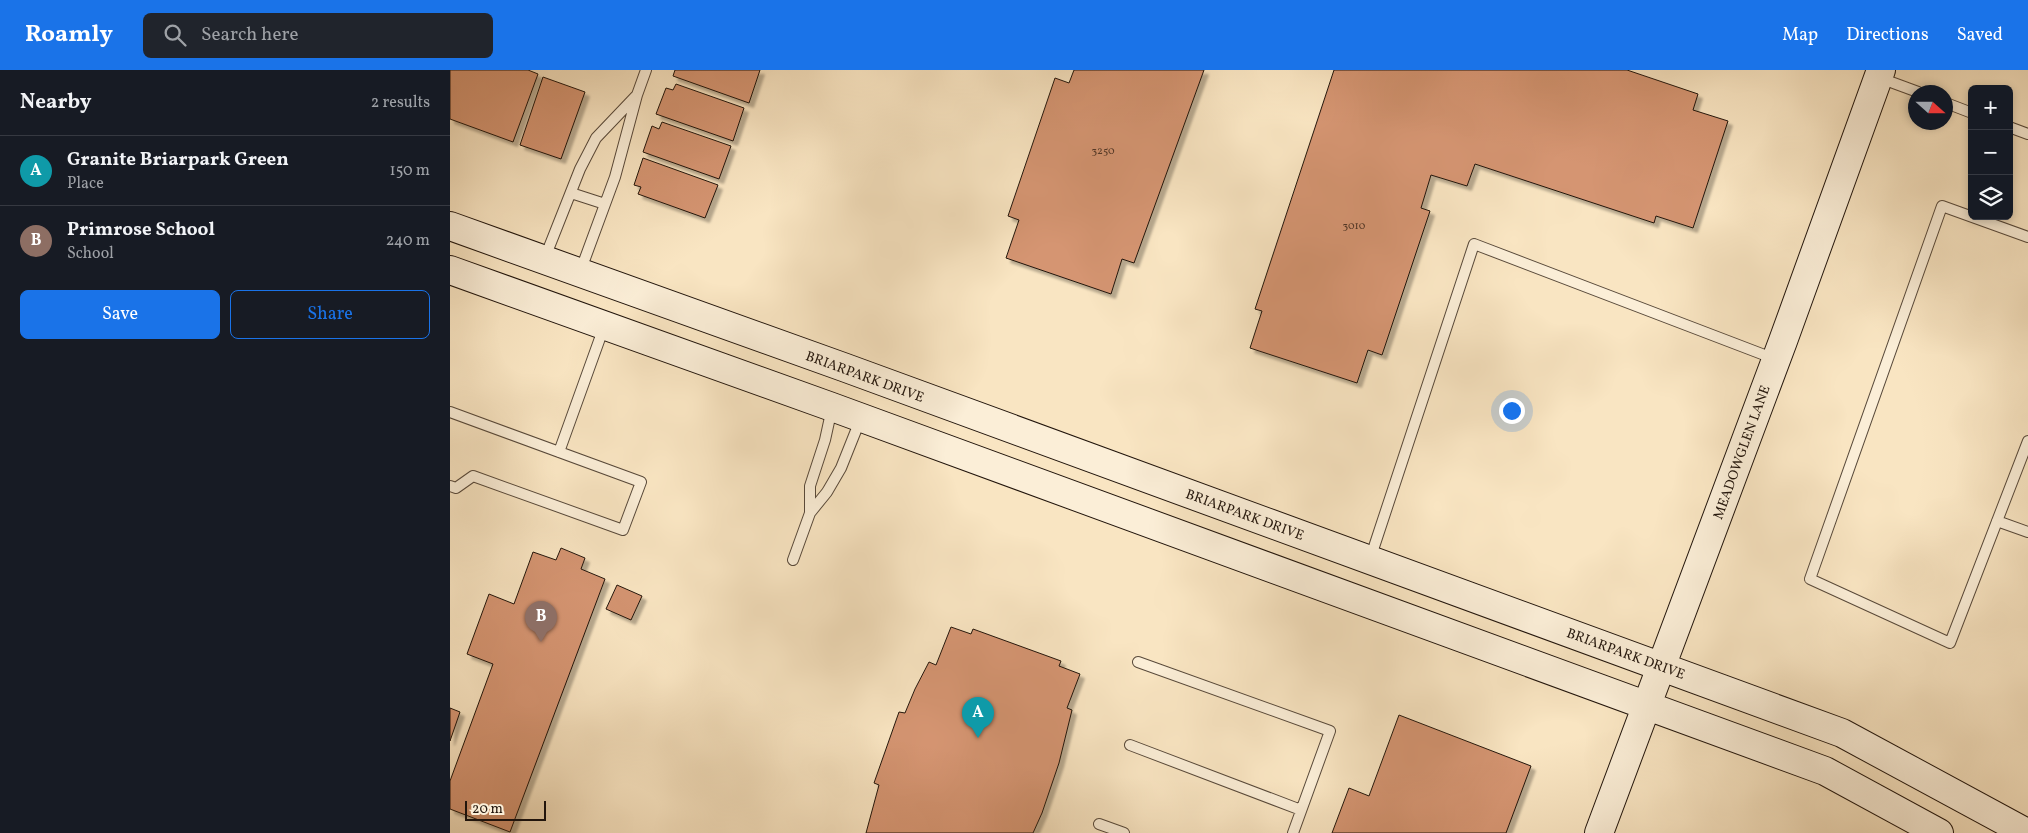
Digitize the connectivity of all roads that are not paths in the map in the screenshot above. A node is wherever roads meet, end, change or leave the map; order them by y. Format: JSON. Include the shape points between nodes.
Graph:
{"nodes":[{"id":1,"x":646,"y":70,"type":"edge"},
{"id":2,"x":1880,"y":74,"type":"edge"},
{"id":3,"x":1908,"y":87,"type":"edge"},
{"id":4,"x":637,"y":95,"type":"junction"},
{"id":5,"x":1953,"y":106,"type":"edge"},
{"id":6,"x":1968,"y":111,"type":"edge"},
{"id":7,"x":2013,"y":128,"type":"edge"},
{"id":8,"x":2028,"y":134,"type":"edge"},
{"id":9,"x":571,"y":192,"type":"junction"},
{"id":10,"x":605,"y":204,"type":"junction"},
{"id":11,"x":450,"y":226,"type":"edge"},
{"id":12,"x":2028,"y":237,"type":"edge"},
{"id":13,"x":544,"y":260,"type":"junction"},
{"id":14,"x":450,"y":270,"type":"edge"},
{"id":15,"x":580,"y":273,"type":"junction"},
{"id":16,"x":604,"y":326,"type":"junction"},
{"id":17,"x":1776,"y":359,"type":"junction"},
{"id":18,"x":832,"y":407,"type":"junction"},
{"id":19,"x":450,"y":412,"type":"edge"},
{"id":20,"x":861,"y":418,"type":"junction"},
{"id":21,"x":2028,"y":441,"type":"edge"},
{"id":22,"x":558,"y":452,"type":"junction"},
{"id":23,"x":450,"y":486,"type":"edge"},
{"id":24,"x":810,"y":513,"type":"junction"},
{"id":25,"x":1997,"y":521,"type":"junction"},
{"id":26,"x":2028,"y":532,"type":"edge"},
{"id":27,"x":792,"y":560,"type":"dead end"},
{"id":28,"x":1370,"y":560,"type":"junction"},
{"id":29,"x":1138,"y":662,"type":"dead end"},
{"id":30,"x":1661,"y":666,"type":"junction"},
{"id":31,"x":1647,"y":705,"type":"junction"},
{"id":32,"x":1130,"y":745,"type":"dead end"},
{"id":33,"x":1301,"y":810,"type":"junction"},
{"id":34,"x":1099,"y":824,"type":"dead end"},
{"id":35,"x":1124,"y":833,"type":"edge"},
{"id":36,"x":1293,"y":833,"type":"edge"},
{"id":37,"x":1599,"y":833,"type":"edge"},
{"id":38,"x":1939,"y":833,"type":"edge"},
{"id":39,"x":2027,"y":833,"type":"edge"}],
"edges":[{"from":1,"to":4,"type":"lane"},
{"from":2,"to":3,"type":"lane"},
{"from":2,"to":17,"type":"street","name":"MEADOWGLEN LANE"},
{"from":4,"to":9,"type":"lane","via":[[596,138]]},
{"from":4,"to":10,"type":"lane"},
{"from":5,"to":6,"type":"lane"},
{"from":7,"to":8,"type":"lane"},
{"from":9,"to":10,"type":"lane"},
{"from":9,"to":13,"type":"lane"},
{"from":10,"to":15,"type":"lane"},
{"from":11,"to":13,"type":"street","name":"BRIARPARK DRIVE"},
{"from":12,"to":25,"type":"lane","via":[[1942,206],[1810,579],[1950,643]]},
{"from":13,"to":15,"type":"street","name":"BRIARPARK DRIVE"},
{"from":14,"to":16,"type":"street"},
{"from":15,"to":28,"type":"street","name":"BRIARPARK DRIVE"},
{"from":16,"to":18,"type":"street"},
{"from":16,"to":22,"type":"lane"},
{"from":17,"to":28,"type":"lane","via":[[1474,244]]},
{"from":17,"to":30,"type":"street","name":"MEADOWGLEN LANE"},
{"from":18,"to":20,"type":"street"},
{"from":18,"to":24,"type":"lane","via":[[810,486]]},
{"from":19,"to":22,"type":"lane"},
{"from":20,"to":24,"type":"lane","via":[[841,468],[828,492]]},
{"from":20,"to":31,"type":"street"},
{"from":21,"to":25,"type":"lane"},
{"from":22,"to":23,"type":"lane","via":[[641,482],[623,530],[473,476],[456,488]]},
{"from":24,"to":27,"type":"lane"},
{"from":25,"to":26,"type":"lane"},
{"from":28,"to":30,"type":"street","name":"BRIARPARK DRIVE"},
{"from":29,"to":33,"type":"lane","via":[[1330,731]]},
{"from":30,"to":31,"type":"street","name":"MEADOWGLEN LANE"},
{"from":30,"to":39,"type":"street","name":"BRIARPARK DRIVE","via":[[1842,733]]},
{"from":31,"to":37,"type":"street","name":"MEADOWGLEN LANE"},
{"from":31,"to":38,"type":"street","via":[[1824,771]]},
{"from":32,"to":33,"type":"lane"},
{"from":33,"to":36,"type":"lane"},
{"from":34,"to":35,"type":"lane"}]}
